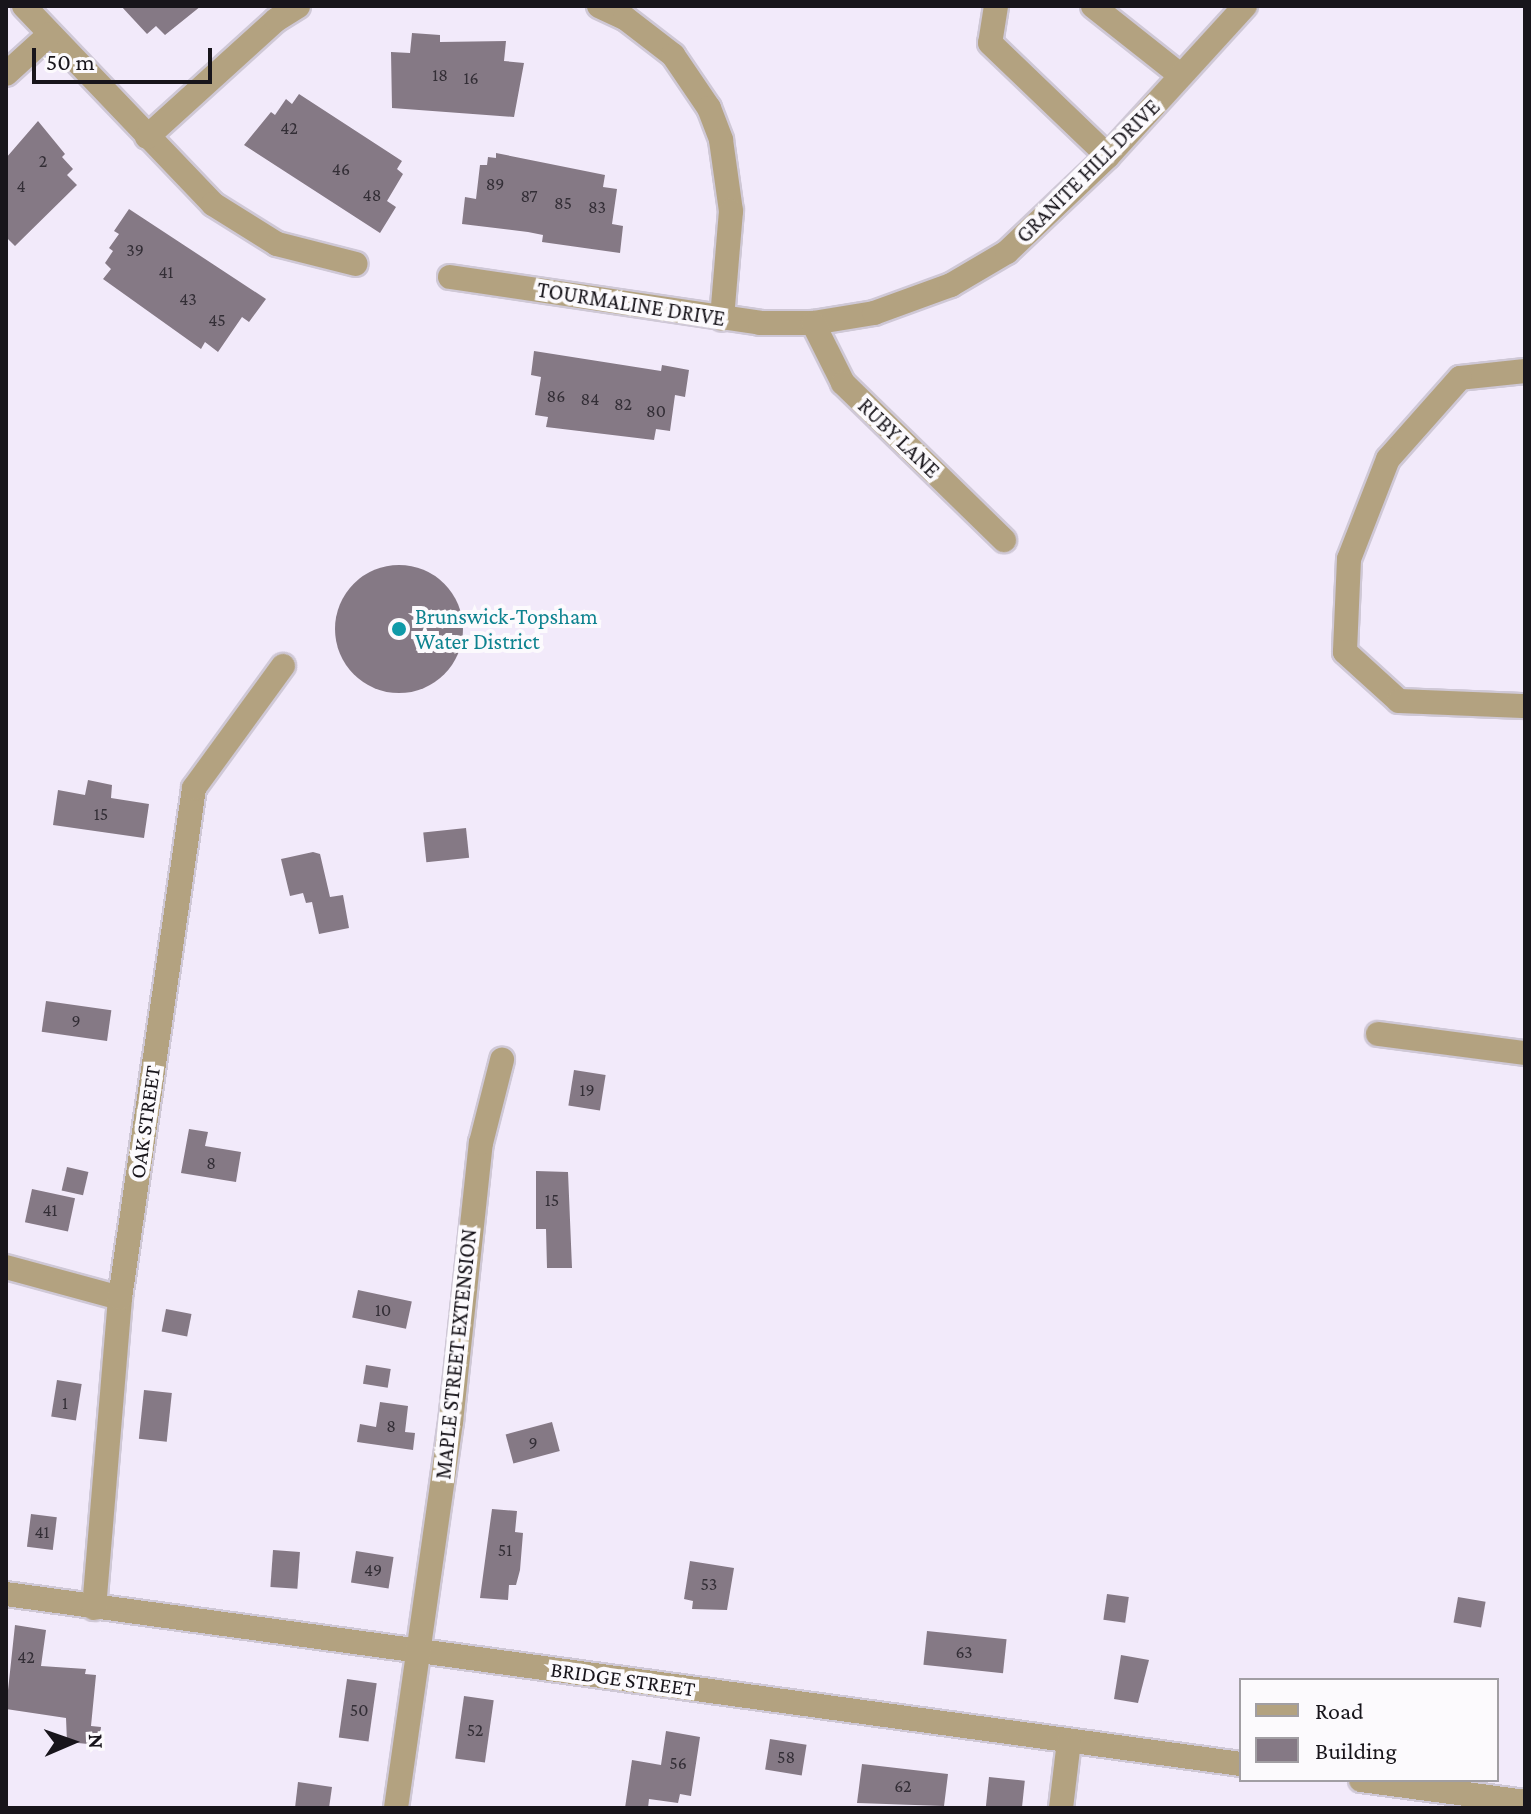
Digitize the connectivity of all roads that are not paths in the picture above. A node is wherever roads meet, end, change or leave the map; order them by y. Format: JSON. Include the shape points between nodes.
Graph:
{"nodes":[{"id":1,"x":24,"y":6,"type":"edge"},
{"id":2,"x":298,"y":6,"type":"edge"},
{"id":3,"x":599,"y":6,"type":"edge"},
{"id":4,"x":996,"y":6,"type":"edge"},
{"id":5,"x":1093,"y":6,"type":"edge"},
{"id":6,"x":1245,"y":6,"type":"edge"},
{"id":7,"x":50,"y":34,"type":"junction"},
{"id":8,"x":6,"y":74,"type":"edge"},
{"id":9,"x":1180,"y":75,"type":"junction"},
{"id":10,"x":147,"y":137,"type":"junction"},
{"id":11,"x":1108,"y":156,"type":"junction"},
{"id":12,"x":356,"y":264,"type":"dead end"},
{"id":13,"x":450,"y":277,"type":"dead end"},
{"id":14,"x":722,"y":319,"type":"junction"},
{"id":15,"x":813,"y":323,"type":"junction"},
{"id":16,"x":1525,"y":371,"type":"edge"},
{"id":17,"x":1004,"y":540,"type":"dead end"},
{"id":18,"x":283,"y":666,"type":"dead end"},
{"id":19,"x":1525,"y":706,"type":"edge"},
{"id":20,"x":1378,"y":1034,"type":"dead end"},
{"id":21,"x":1525,"y":1053,"type":"edge"},
{"id":22,"x":502,"y":1060,"type":"dead end"},
{"id":23,"x":6,"y":1267,"type":"edge"},
{"id":24,"x":120,"y":1298,"type":"junction"},
{"id":25,"x":6,"y":1594,"type":"edge"},
{"id":26,"x":94,"y":1608,"type":"junction"},
{"id":27,"x":417,"y":1651,"type":"junction"},
{"id":28,"x":1069,"y":1741,"type":"junction"},
{"id":29,"x":1239,"y":1764,"type":"edge"},
{"id":30,"x":1376,"y":1782,"type":"edge"},
{"id":31,"x":1525,"y":1802,"type":"edge"},
{"id":32,"x":396,"y":1808,"type":"edge"},
{"id":33,"x":1061,"y":1808,"type":"edge"}],
"edges":[{"from":1,"to":7,"type":"street"},
{"from":2,"to":10,"type":"street"},
{"from":3,"to":14,"type":"street","via":[[625,18],[673,55],[717,129],[731,211]]},
{"from":4,"to":11,"type":"street","via":[[990,43]]},
{"from":5,"to":9,"type":"street"},
{"from":6,"to":9,"type":"street","name":"GRANITE HILL DRIVE"},
{"from":7,"to":8,"type":"street"},
{"from":7,"to":10,"type":"street"},
{"from":9,"to":11,"type":"street","name":"GRANITE HILL DRIVE"},
{"from":10,"to":12,"type":"street","via":[[213,204],[277,244]]},
{"from":11,"to":15,"type":"street","name":"GRANITE HILL DRIVE","via":[[1007,252],[951,285],[874,313]]},
{"from":13,"to":14,"type":"street","name":"TOURMALINE DRIVE"},
{"from":14,"to":15,"type":"street","name":"TOURMALINE DRIVE"},
{"from":15,"to":17,"type":"street","name":"RUBY LANE","via":[[843,383]]},
{"from":16,"to":19,"type":"street","via":[[1460,378],[1388,459],[1349,559],[1345,652],[1399,701]]},
{"from":18,"to":24,"type":"street","name":"OAK STREET","via":[[194,788]]},
{"from":20,"to":21,"type":"street"},
{"from":22,"to":27,"type":"street","name":"MAPLE STREET EXTENSION","via":[[481,1143],[451,1422]]},
{"from":23,"to":24,"type":"street"},
{"from":24,"to":26,"type":"street","name":"OAK STREET"},
{"from":25,"to":26,"type":"street","name":"BRIDGE STREET"},
{"from":26,"to":27,"type":"street","name":"BRIDGE STREET"},
{"from":27,"to":28,"type":"street","name":"BRIDGE STREET"},
{"from":27,"to":32,"type":"street","name":"MAPLE STREET EXTENSION"},
{"from":28,"to":29,"type":"street","name":"BRIDGE STREET"},
{"from":28,"to":33,"type":"street"},
{"from":30,"to":31,"type":"street"}]}
